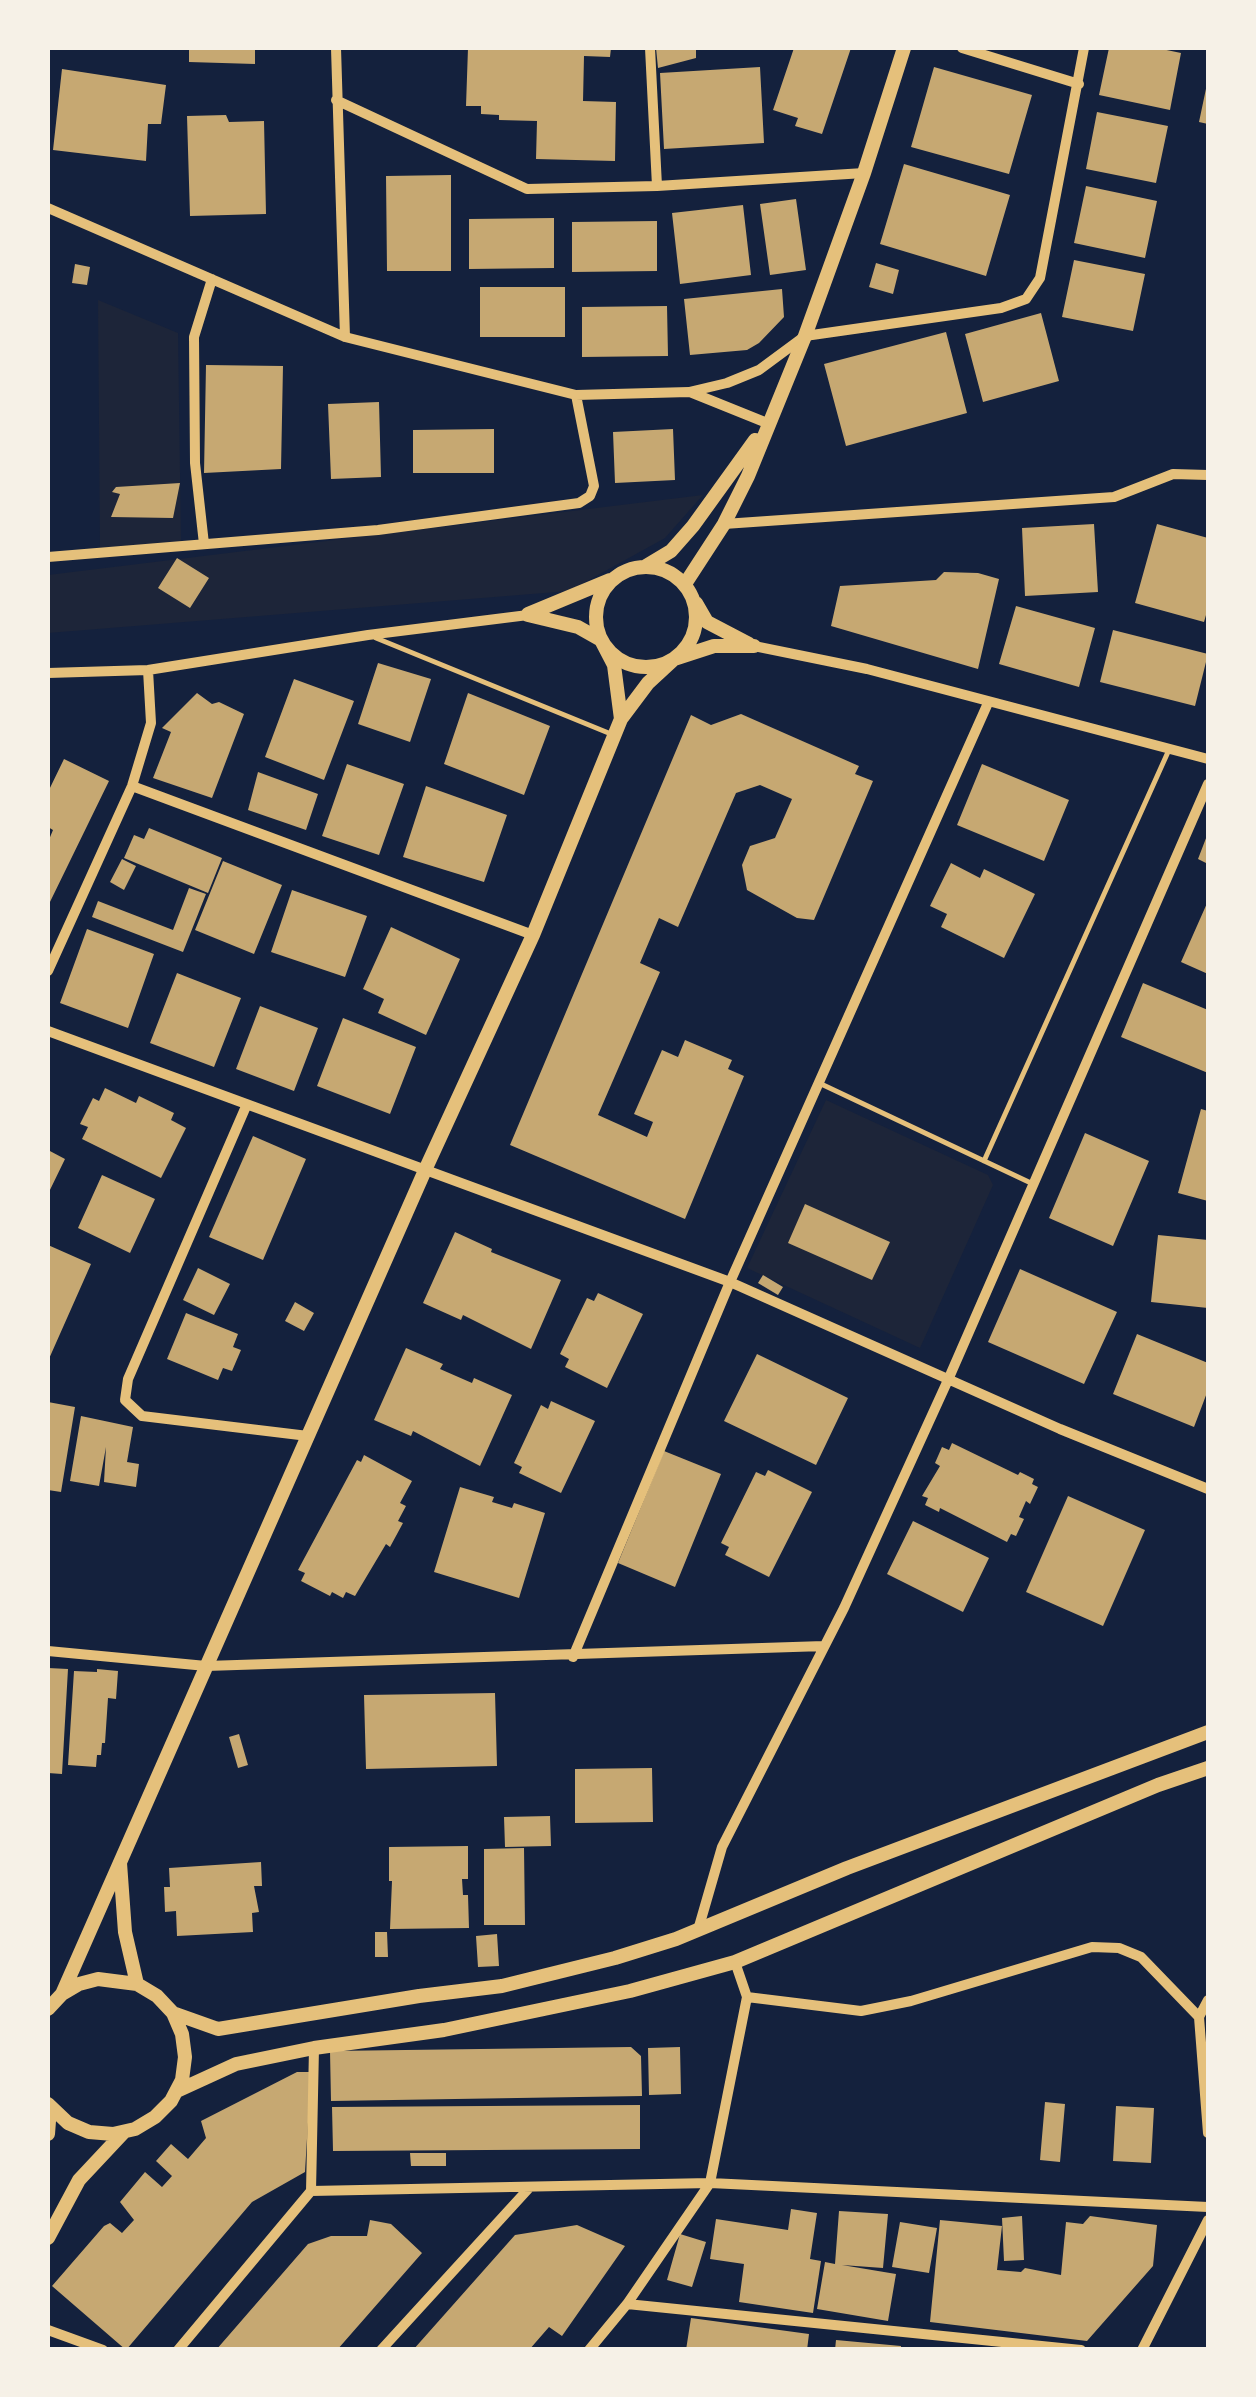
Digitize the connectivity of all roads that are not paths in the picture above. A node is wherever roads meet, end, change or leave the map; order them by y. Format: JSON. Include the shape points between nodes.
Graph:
{"nodes":[{"id":1,"x":336,"y":48,"type":"edge"},
{"id":2,"x":650,"y":48,"type":"edge"},
{"id":3,"x":904,"y":48,"type":"edge"},
{"id":4,"x":962,"y":48,"type":"edge"},
{"id":5,"x":1084,"y":48,"type":"edge"},
{"id":6,"x":1079,"y":84,"type":"junction"},
{"id":7,"x":336,"y":100,"type":"junction"},
{"id":8,"x":864,"y":173,"type":"junction"},
{"id":9,"x":657,"y":186,"type":"junction"},
{"id":10,"x":48,"y":208,"type":"edge"},
{"id":11,"x":212,"y":279,"type":"junction"},
{"id":12,"x":805,"y":336,"type":"junction"},
{"id":13,"x":345,"y":337,"type":"junction"},
{"id":14,"x":689,"y":392,"type":"junction"},
{"id":15,"x":576,"y":395,"type":"junction"},
{"id":16,"x":768,"y":423,"type":"junction"},
{"id":17,"x":1208,"y":475,"type":"edge"},
{"id":18,"x":724,"y":524,"type":"junction"},
{"id":19,"x":204,"y":544,"type":"junction"},
{"id":20,"x":48,"y":557,"type":"edge"},
{"id":21,"x":646,"y":566,"type":"junction"},
{"id":22,"x":614,"y":578,"type":"junction"},
{"id":23,"x":685,"y":584,"type":"junction"},
{"id":24,"x":694,"y":598,"type":"junction"},
{"id":25,"x":528,"y":615,"type":"junction"},
{"id":26,"x":368,"y":635,"type":"junction"},
{"id":27,"x":601,"y":640,"type":"junction"},
{"id":28,"x":754,"y":646,"type":"junction"},
{"id":29,"x":674,"y":659,"type":"junction"},
{"id":30,"x":148,"y":670,"type":"junction"},
{"id":31,"x":48,"y":674,"type":"edge"},
{"id":32,"x":988,"y":703,"type":"junction"},
{"id":33,"x":621,"y":719,"type":"junction"},
{"id":34,"x":613,"y":736,"type":"junction"},
{"id":35,"x":1169,"y":749,"type":"junction"},
{"id":36,"x":1208,"y":759,"type":"edge"},
{"id":37,"x":1208,"y":784,"type":"edge"},
{"id":38,"x":132,"y":786,"type":"junction"},
{"id":39,"x":533,"y":935,"type":"junction"},
{"id":40,"x":48,"y":972,"type":"edge"},
{"id":41,"x":48,"y":1030,"type":"edge"},
{"id":42,"x":818,"y":1082,"type":"junction"},
{"id":43,"x":247,"y":1104,"type":"junction"},
{"id":44,"x":984,"y":1161,"type":"junction"},
{"id":45,"x":426,"y":1168,"type":"junction"},
{"id":46,"x":1033,"y":1184,"type":"junction"},
{"id":47,"x":730,"y":1282,"type":"junction"},
{"id":48,"x":948,"y":1380,"type":"junction"},
{"id":49,"x":308,"y":1436,"type":"junction"},
{"id":50,"x":1208,"y":1489,"type":"edge"},
{"id":51,"x":824,"y":1646,"type":"junction"},
{"id":52,"x":48,"y":1651,"type":"edge"},
{"id":53,"x":573,"y":1657,"type":"junction"},
{"id":54,"x":206,"y":1666,"type":"junction"},
{"id":55,"x":1208,"y":1732,"type":"edge"},
{"id":56,"x":1208,"y":1768,"type":"edge"},
{"id":57,"x":120,"y":1858,"type":"junction"},
{"id":58,"x":698,"y":1930,"type":"junction"},
{"id":59,"x":735,"y":1962,"type":"junction"},
{"id":60,"x":137,"y":1984,"type":"junction"},
{"id":61,"x":62,"y":1994,"type":"junction"},
{"id":62,"x":747,"y":1996,"type":"junction"},
{"id":63,"x":1208,"y":2000,"type":"edge"},
{"id":64,"x":48,"y":2009,"type":"edge"},
{"id":65,"x":172,"y":2013,"type":"junction"},
{"id":66,"x":1199,"y":2017,"type":"junction"},
{"id":67,"x":314,"y":2048,"type":"junction"},
{"id":68,"x":177,"y":2091,"type":"junction"},
{"id":69,"x":49,"y":2106,"type":"edge"},
{"id":70,"x":124,"y":2132,"type":"junction"},
{"id":71,"x":1208,"y":2133,"type":"edge"},
{"id":72,"x":48,"y":2134,"type":"edge"},
{"id":73,"x":710,"y":2183,"type":"junction"},
{"id":74,"x":530,"y":2187,"type":"junction"},
{"id":75,"x":311,"y":2191,"type":"junction"},
{"id":76,"x":1208,"y":2207,"type":"edge"},
{"id":77,"x":1208,"y":2220,"type":"edge"},
{"id":78,"x":48,"y":2238,"type":"edge"},
{"id":79,"x":627,"y":2304,"type":"junction"},
{"id":80,"x":48,"y":2330,"type":"edge"},
{"id":81,"x":103,"y":2350,"type":"edge"},
{"id":82,"x":178,"y":2350,"type":"edge"},
{"id":83,"x":381,"y":2350,"type":"edge"},
{"id":84,"x":589,"y":2350,"type":"edge"},
{"id":85,"x":1081,"y":2350,"type":"edge"},
{"id":86,"x":1142,"y":2350,"type":"edge"}],
"edges":[{"from":1,"to":7,"type":"street"},
{"from":2,"to":9,"type":"street"},
{"from":3,"to":8,"type":"main road"},
{"from":4,"to":6,"type":"street"},
{"from":5,"to":6,"type":"street"},
{"from":6,"to":12,"type":"street","via":[[1040,278],[1026,299]]},
{"from":7,"to":9,"type":"street","via":[[527,189]]},
{"from":7,"to":13,"type":"street"},
{"from":8,"to":9,"type":"street"},
{"from":8,"to":12,"type":"main road"},
{"from":10,"to":11,"type":"street"},
{"from":11,"to":13,"type":"street"},
{"from":11,"to":19,"type":"street","via":[[194,337],[195,463]]},
{"from":12,"to":14,"type":"street","via":[[758,370]]},
{"from":12,"to":16,"type":"main road"},
{"from":13,"to":15,"type":"street"},
{"from":14,"to":15,"type":"street"},
{"from":14,"to":16,"type":"street"},
{"from":15,"to":19,"type":"street","via":[[594,486],[578,503],[378,530]]},
{"from":16,"to":18,"type":"main road"},
{"from":16,"to":21,"type":"main road","via":[[671,552]]},
{"from":17,"to":18,"type":"street","via":[[1174,474],[1114,496]]},
{"from":18,"to":23,"type":"main road"},
{"from":19,"to":20,"type":"street"},
{"from":21,"to":22,"type":"main road"},
{"from":21,"to":23,"type":"main road"},
{"from":22,"to":25,"type":"main road"},
{"from":22,"to":27,"type":"main road","via":[[597,607]]},
{"from":23,"to":24,"type":"main road"},
{"from":24,"to":28,"type":"main road","via":[[707,622]]},
{"from":24,"to":29,"type":"main road","via":[[694,632]]},
{"from":25,"to":26,"type":"street"},
{"from":25,"to":27,"type":"main road","via":[[578,626]]},
{"from":26,"to":30,"type":"street"},
{"from":26,"to":34,"type":"lane"},
{"from":27,"to":29,"type":"main road","via":[[625,663],[658,666]]},
{"from":27,"to":33,"type":"main road","via":[[614,665]]},
{"from":28,"to":29,"type":"main road","via":[[714,646]]},
{"from":28,"to":32,"type":"street"},
{"from":29,"to":33,"type":"main road"},
{"from":30,"to":31,"type":"street"},
{"from":30,"to":38,"type":"street","via":[[151,723]]},
{"from":32,"to":35,"type":"street"},
{"from":32,"to":42,"type":"street"},
{"from":33,"to":34,"type":"main road"},
{"from":34,"to":39,"type":"main road"},
{"from":35,"to":36,"type":"street"},
{"from":35,"to":44,"type":"lane"},
{"from":37,"to":46,"type":"street"},
{"from":38,"to":39,"type":"street"},
{"from":38,"to":40,"type":"street"},
{"from":39,"to":45,"type":"main road"},
{"from":41,"to":43,"type":"street"},
{"from":42,"to":44,"type":"lane"},
{"from":42,"to":47,"type":"street"},
{"from":43,"to":45,"type":"street"},
{"from":43,"to":49,"type":"street","via":[[128,1379],[125,1400],[142,1416]]},
{"from":44,"to":46,"type":"lane"},
{"from":45,"to":47,"type":"street"},
{"from":45,"to":49,"type":"main road"},
{"from":46,"to":48,"type":"street"},
{"from":47,"to":48,"type":"street"},
{"from":47,"to":53,"type":"street"},
{"from":48,"to":50,"type":"street"},
{"from":48,"to":51,"type":"street"},
{"from":49,"to":54,"type":"main road"},
{"from":51,"to":53,"type":"street"},
{"from":51,"to":58,"type":"street","via":[[722,1847]]},
{"from":52,"to":54,"type":"street"},
{"from":53,"to":54,"type":"street"},
{"from":54,"to":57,"type":"main road"},
{"from":55,"to":58,"type":"main road"},
{"from":56,"to":59,"type":"main road"},
{"from":57,"to":60,"type":"main road"},
{"from":57,"to":61,"type":"main road"},
{"from":58,"to":65,"type":"main road","via":[[502,1986],[218,2029]]},
{"from":59,"to":62,"type":"street"},
{"from":59,"to":67,"type":"main road","via":[[444,2030]]},
{"from":60,"to":61,"type":"main road","via":[[98,1979]]},
{"from":60,"to":65,"type":"main road"},
{"from":61,"to":64,"type":"main road"},
{"from":62,"to":66,"type":"street","via":[[861,2010],[1092,1947],[1119,1948],[1140,1957]]},
{"from":62,"to":73,"type":"street"},
{"from":63,"to":66,"type":"street"},
{"from":65,"to":68,"type":"main road","via":[[185,2057]]},
{"from":66,"to":71,"type":"street"},
{"from":67,"to":68,"type":"main road","via":[[236,2064]]},
{"from":67,"to":75,"type":"street"},
{"from":68,"to":70,"type":"main road","via":[[155,2118]]},
{"from":69,"to":70,"type":"main road","via":[[90,2132]]},
{"from":69,"to":72,"type":"main road"},
{"from":70,"to":78,"type":"main road","via":[[79,2180]]},
{"from":73,"to":74,"type":"street"},
{"from":73,"to":76,"type":"street"},
{"from":73,"to":79,"type":"street"},
{"from":74,"to":75,"type":"street"},
{"from":74,"to":83,"type":"street"},
{"from":75,"to":82,"type":"street"},
{"from":77,"to":86,"type":"street"},
{"from":79,"to":84,"type":"street"},
{"from":79,"to":85,"type":"street"},
{"from":80,"to":81,"type":"street"}]}
